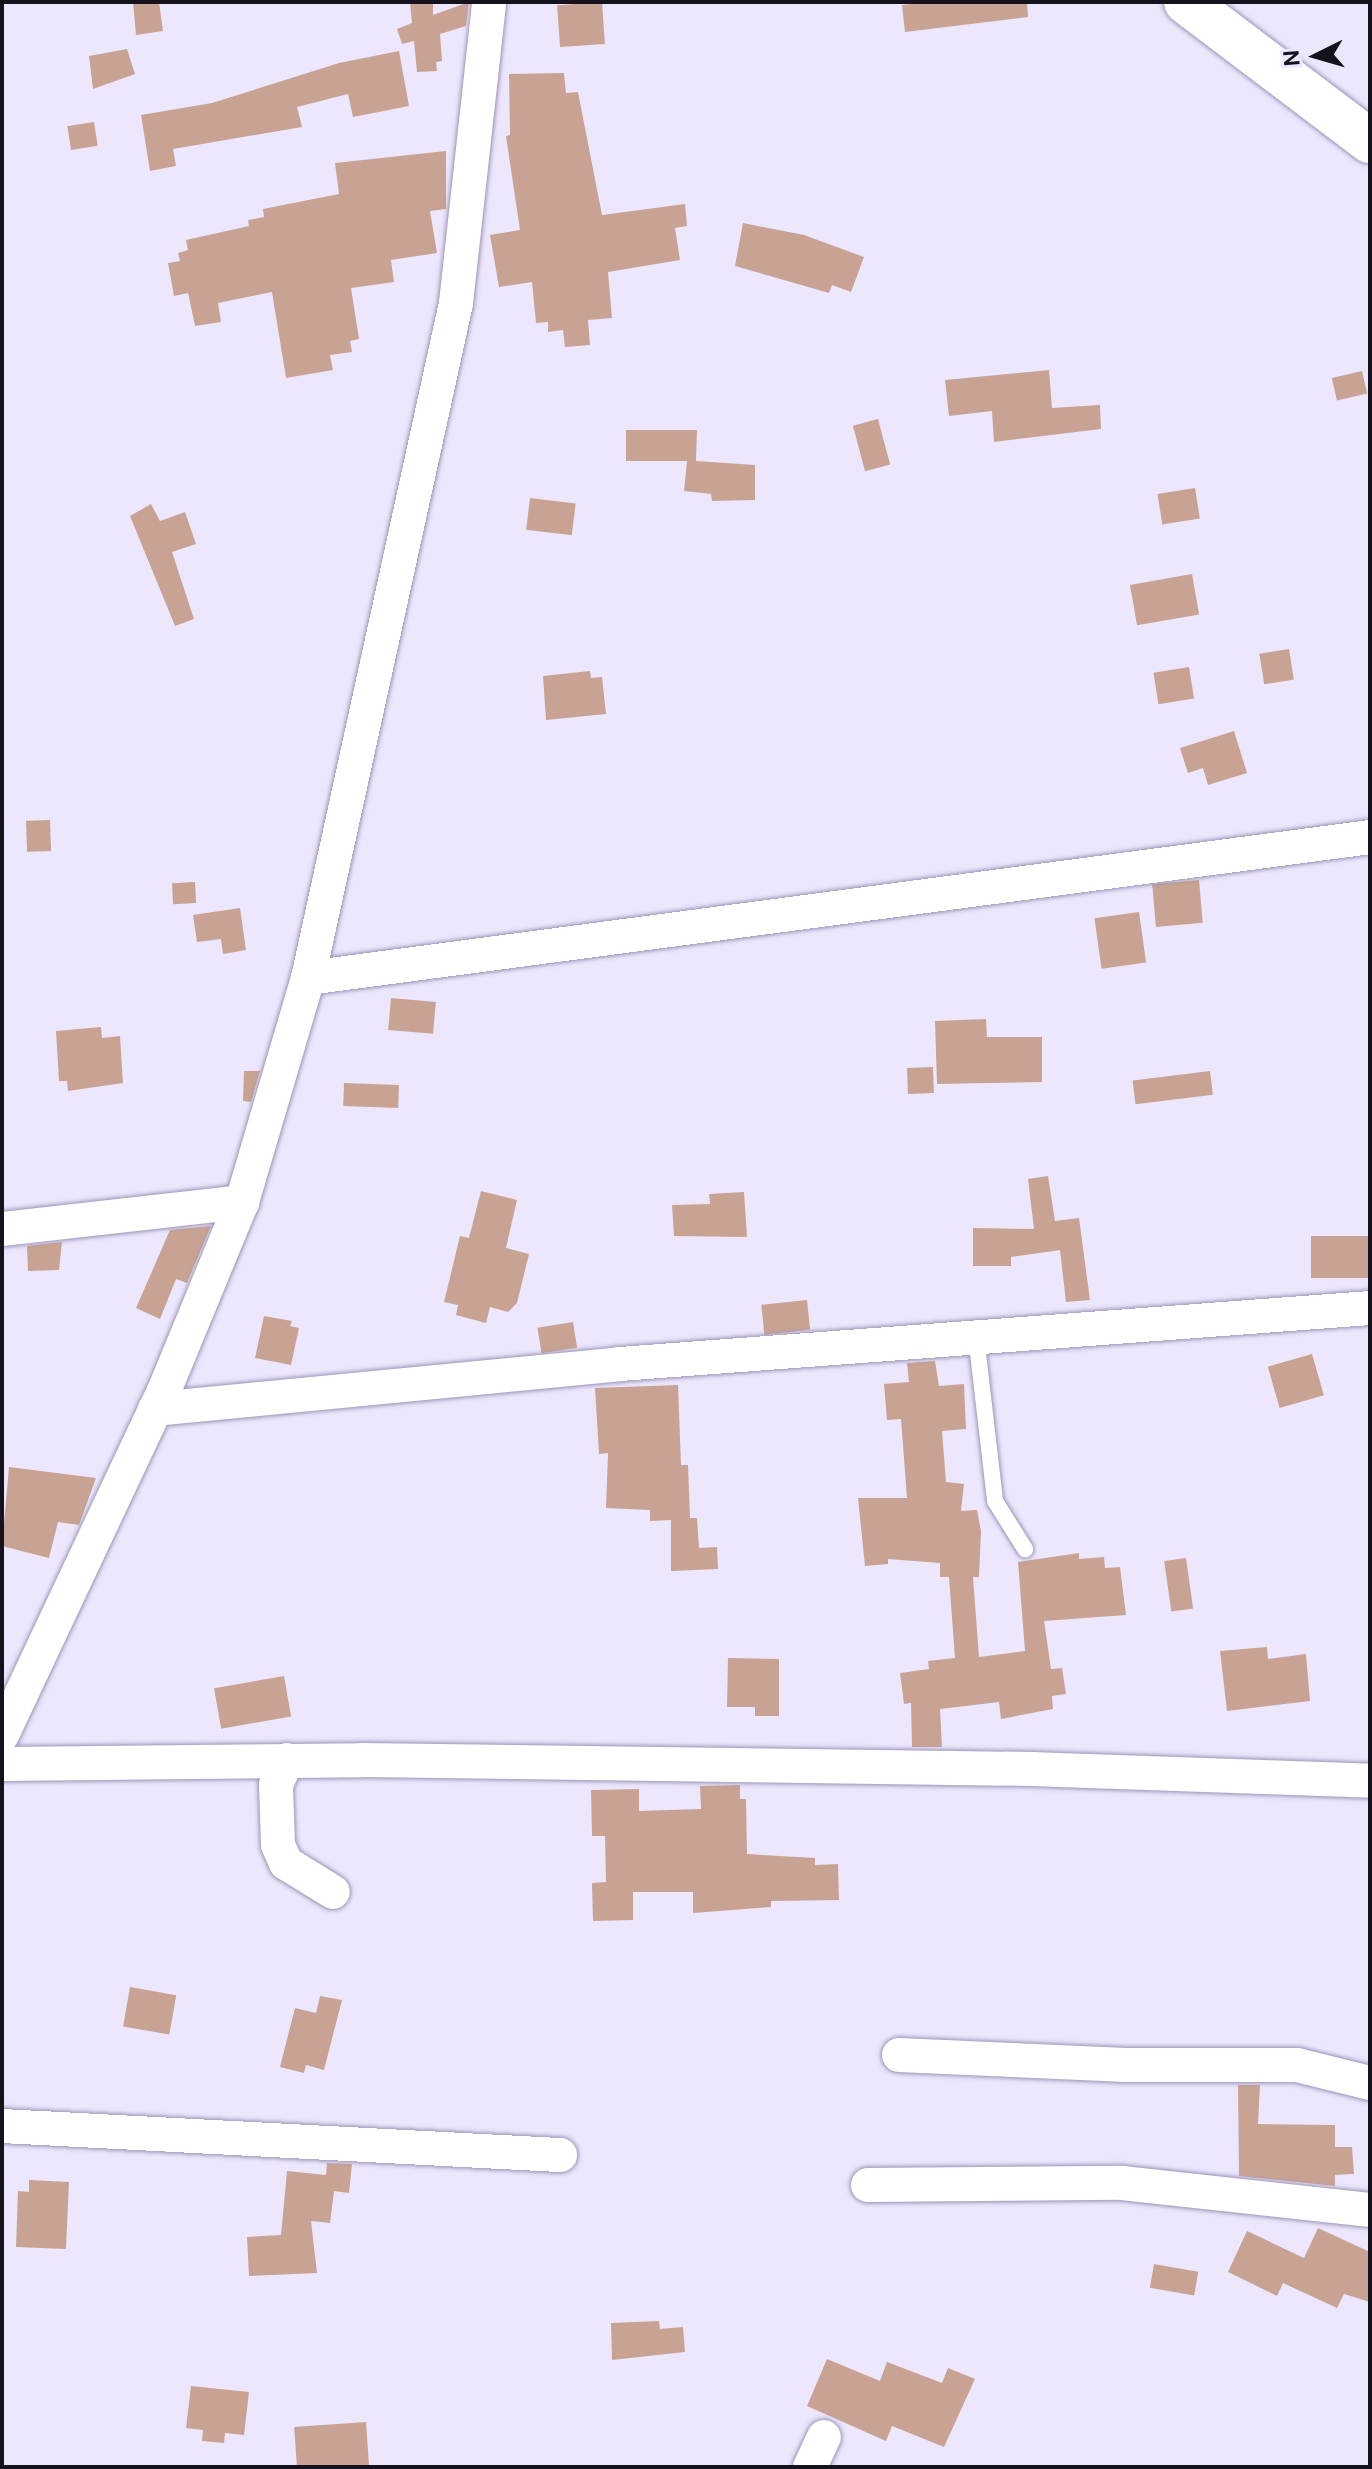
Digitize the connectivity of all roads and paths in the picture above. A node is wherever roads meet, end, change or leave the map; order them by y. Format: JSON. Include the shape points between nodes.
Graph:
{"nodes":[{"id":1,"x":489,"y":2,"type":"edge"},
{"id":2,"x":1186,"y":2,"type":"edge"},
{"id":3,"x":1370,"y":141,"type":"edge"},
{"id":4,"x":1370,"y":837,"type":"edge"},
{"id":5,"x":308,"y":978,"type":"junction"},
{"id":6,"x":242,"y":1202,"type":"junction"},
{"id":7,"x":2,"y":1229,"type":"edge"},
{"id":8,"x":1370,"y":1308,"type":"edge"},
{"id":9,"x":976,"y":1335,"type":"junction"},
{"id":10,"x":155,"y":1409,"type":"junction"},
{"id":11,"x":1025,"y":1549,"type":"dead end"},
{"id":12,"x":5,"y":1721,"type":"edge"},
{"id":13,"x":287,"y":1760,"type":"junction"},
{"id":14,"x":2,"y":1764,"type":"edge"},
{"id":15,"x":1370,"y":1781,"type":"edge"},
{"id":16,"x":333,"y":1892,"type":"dead end"},
{"id":17,"x":899,"y":2055,"type":"dead end"},
{"id":18,"x":1370,"y":2083,"type":"edge"},
{"id":19,"x":2,"y":2126,"type":"edge"},
{"id":20,"x":560,"y":2155,"type":"dead end"},
{"id":21,"x":868,"y":2185,"type":"dead end"},
{"id":22,"x":1370,"y":2210,"type":"edge"}],
"edges":[{"from":1,"to":5,"type":"street","via":[[456,303]]},
{"from":2,"to":3,"type":"main road"},
{"from":4,"to":5,"type":"street"},
{"from":5,"to":6,"type":"street"},
{"from":6,"to":7,"type":"street"},
{"from":6,"to":10,"type":"street"},
{"from":8,"to":9,"type":"street"},
{"from":9,"to":10,"type":"street"},
{"from":9,"to":11,"type":"lane","via":[[995,1501]]},
{"from":10,"to":12,"type":"street"},
{"from":13,"to":14,"type":"street"},
{"from":13,"to":15,"type":"street","via":[[1033,1769]]},
{"from":13,"to":16,"type":"street","via":[[276,1785],[278,1845],[286,1863]]},
{"from":17,"to":18,"type":"street","via":[[1126,2065],[1297,2065]]},
{"from":19,"to":20,"type":"street"},
{"from":21,"to":22,"type":"street","via":[[1122,2183]]}]}
